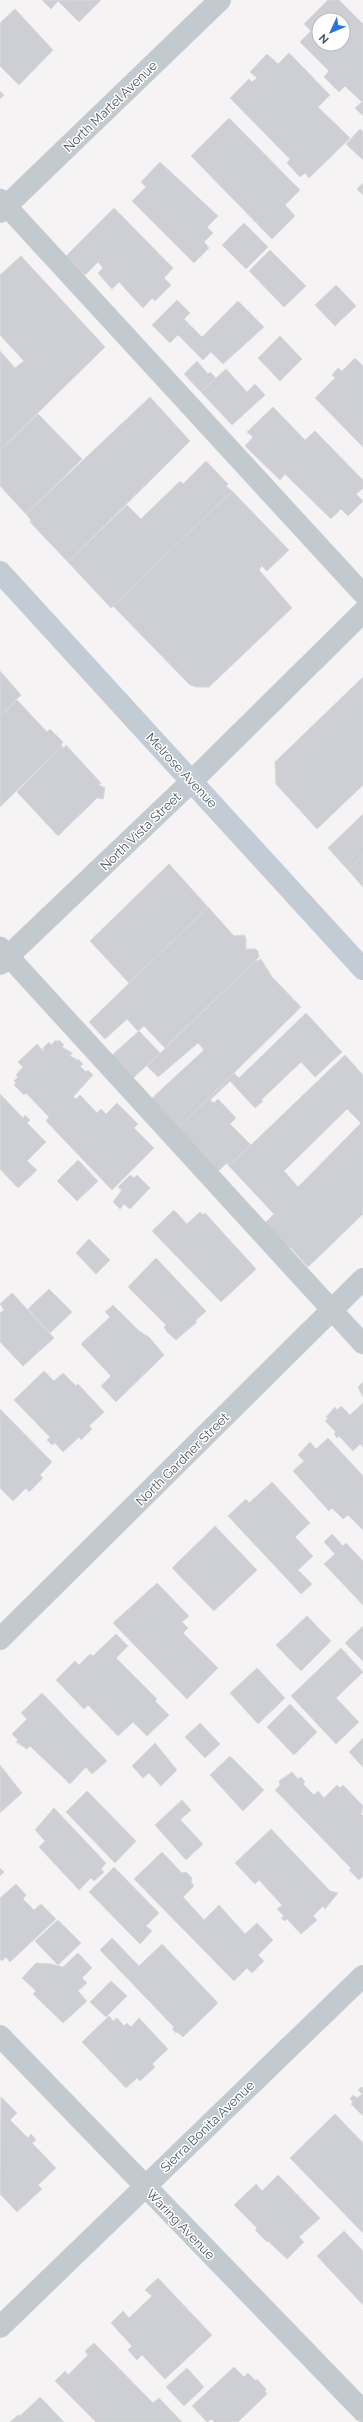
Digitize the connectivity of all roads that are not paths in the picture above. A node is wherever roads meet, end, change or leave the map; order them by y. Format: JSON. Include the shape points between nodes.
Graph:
{"nodes":[{"id":1,"x":220,"y":0,"type":"edge"},
{"id":2,"x":2,"y":206,"type":"edge"},
{"id":3,"x":0,"y":572,"type":"edge"},
{"id":4,"x":363,"y":594,"type":"edge"},
{"id":5,"x":363,"y":612,"type":"edge"},
{"id":6,"x":192,"y":781,"type":"junction"},
{"id":7,"x":3,"y":956,"type":"edge"},
{"id":8,"x":363,"y":969,"type":"edge"},
{"id":9,"x":363,"y":1279,"type":"edge"},
{"id":10,"x":332,"y":1310,"type":"junction"},
{"id":11,"x":363,"y":1344,"type":"edge"},
{"id":12,"x":0,"y":1639,"type":"edge"},
{"id":13,"x":363,"y":1976,"type":"edge"},
{"id":14,"x":0,"y":2036,"type":"edge"},
{"id":15,"x":145,"y":2186,"type":"junction"},
{"id":16,"x":0,"y":2327,"type":"edge"},
{"id":17,"x":363,"y":2411,"type":"edge"}],
"edges":[{"from":1,"to":2,"type":"street","name":"North Martel Avenue"},
{"from":2,"to":4,"type":"lane"},
{"from":3,"to":6,"type":"main road","name":"Melrose Avenue"},
{"from":5,"to":6,"type":"street","name":"North Vista Street"},
{"from":6,"to":7,"type":"street","name":"North Vista Street"},
{"from":6,"to":8,"type":"main road","name":"Melrose Avenue"},
{"from":7,"to":10,"type":"lane"},
{"from":9,"to":10,"type":"street","name":"North Gardner Street"},
{"from":10,"to":11,"type":"lane"},
{"from":10,"to":12,"type":"street","name":"North Gardner Street"},
{"from":13,"to":15,"type":"street","name":"Sierra Bonita Avenue"},
{"from":14,"to":15,"type":"street","name":"Waring Avenue"},
{"from":15,"to":16,"type":"street","name":"Sierra Bonita Avenue"},
{"from":15,"to":17,"type":"street","name":"Waring Avenue"}]}
